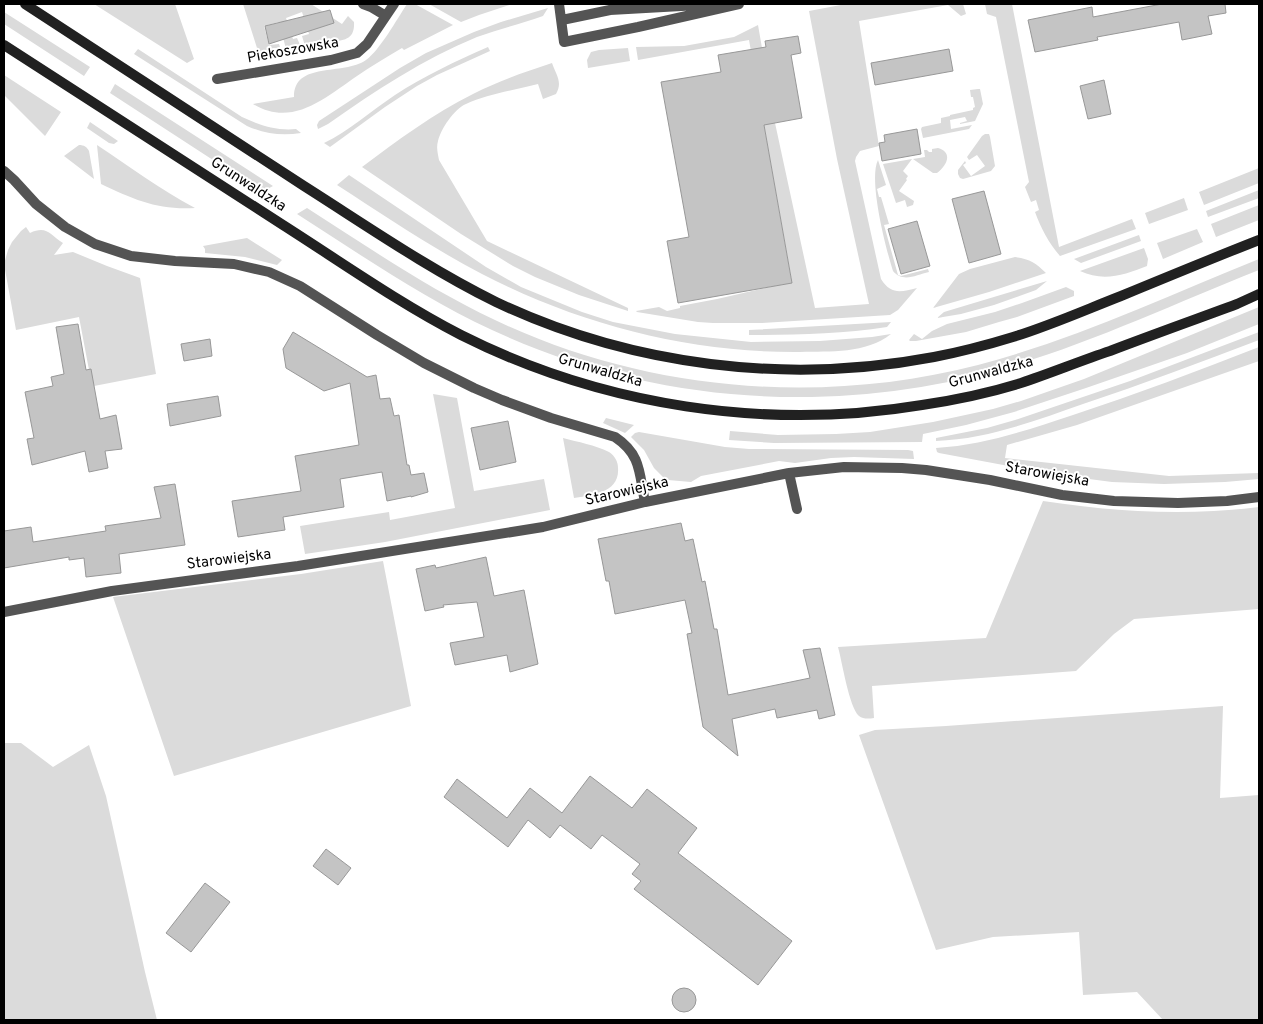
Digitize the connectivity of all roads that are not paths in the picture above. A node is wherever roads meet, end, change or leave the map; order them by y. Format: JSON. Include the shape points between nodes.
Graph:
{"nodes":[{"id":1,"x":26,"y":4,"type":"edge"},
{"id":2,"x":363,"y":4,"type":"edge"},
{"id":3,"x":394,"y":4,"type":"edge"},
{"id":4,"x":559,"y":4,"type":"edge"},
{"id":5,"x":725,"y":4,"type":"edge"},
{"id":6,"x":739,"y":4,"type":"edge"},
{"id":7,"x":386,"y":16,"type":"junction"},
{"id":8,"x":562,"y":20,"type":"junction"},
{"id":9,"x":4,"y":45,"type":"edge"},
{"id":10,"x":217,"y":79,"type":"dead end"},
{"id":11,"x":4,"y":171,"type":"edge"},
{"id":12,"x":1259,"y":240,"type":"edge"},
{"id":13,"x":1259,"y":294,"type":"edge"},
{"id":14,"x":789,"y":473,"type":"junction"},
{"id":15,"x":1259,"y":497,"type":"edge"},
{"id":16,"x":645,"y":502,"type":"junction"},
{"id":17,"x":797,"y":509,"type":"dead end"},
{"id":18,"x":4,"y":612,"type":"edge"}],
"edges":[{"from":1,"to":12,"type":"main road","name":"Grunwaldzka","via":[[391,242],[460,283],[564,330],[653,355],[721,365],[792,369],[863,367],[932,357],[1032,331]]},
{"from":2,"to":7,"type":"street"},
{"from":3,"to":7,"type":"street","name":"Piekoszowska"},
{"from":4,"to":8,"type":"street"},
{"from":5,"to":8,"type":"street","via":[[610,10]]},
{"from":6,"to":8,"type":"street","via":[[564,42]]},
{"from":7,"to":10,"type":"street","name":"Piekoszowska","via":[[357,54]]},
{"from":9,"to":13,"type":"main road","name":"Grunwaldzka","via":[[429,318],[540,370],[646,400],[779,415],[862,413],[920,406],[1020,383]]},
{"from":11,"to":16,"type":"street","via":[[50,216],[96,244],[131,256],[234,264],[269,272],[300,286],[377,336],[474,388],[551,418],[615,437],[638,464]]},
{"from":14,"to":15,"type":"street","name":"Starowiejska","via":[[844,467],[916,468],[1062,495],[1114,501],[1218,502]]},
{"from":14,"to":16,"type":"street","name":"Starowiejska"},
{"from":14,"to":17,"type":"street"},
{"from":16,"to":18,"type":"street","name":"Starowiejska","via":[[543,527],[298,566],[112,590]]}]}
